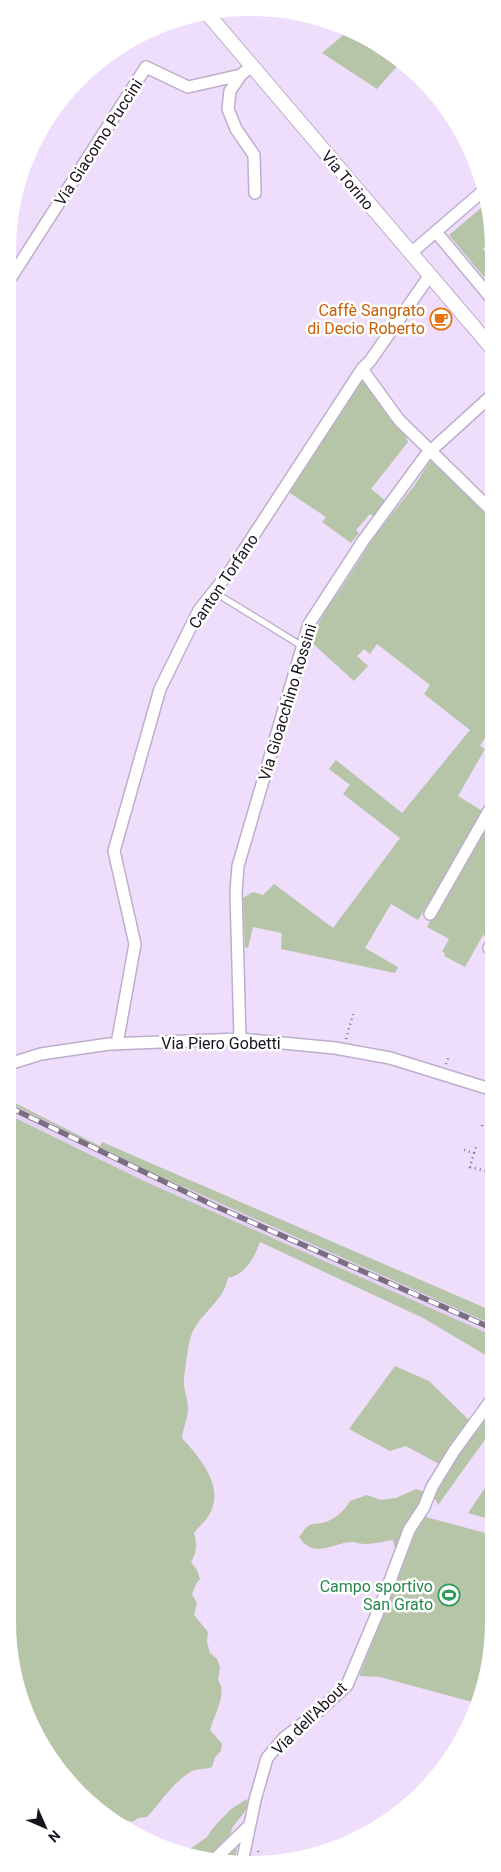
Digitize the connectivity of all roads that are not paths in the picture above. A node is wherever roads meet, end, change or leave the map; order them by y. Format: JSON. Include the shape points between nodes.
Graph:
{"nodes":[{"id":1,"x":212,"y":20,"type":"edge"},
{"id":2,"x":251,"y":66,"type":"junction"},
{"id":3,"x":240,"y":75,"type":"junction"},
{"id":4,"x":256,"y":193,"type":"dead end"},
{"id":5,"x":478,"y":195,"type":"edge"},
{"id":6,"x":436,"y":232,"type":"junction"},
{"id":7,"x":411,"y":253,"type":"junction"},
{"id":8,"x":16,"y":270,"type":"edge"},
{"id":9,"x":430,"y":275,"type":"junction"},
{"id":10,"x":485,"y":282,"type":"edge"},
{"id":11,"x":485,"y":340,"type":"edge"},
{"id":12,"x":362,"y":369,"type":"junction"},
{"id":13,"x":485,"y":402,"type":"edge"},
{"id":14,"x":430,"y":452,"type":"junction"},
{"id":15,"x":485,"y":504,"type":"edge"},
{"id":16,"x":214,"y":592,"type":"junction"},
{"id":17,"x":302,"y":646,"type":"junction"},
{"id":18,"x":485,"y":818,"type":"edge"},
{"id":19,"x":430,"y":914,"type":"dead end"},
{"id":20,"x":240,"y":1040,"type":"junction"},
{"id":21,"x":117,"y":1044,"type":"junction"},
{"id":22,"x":16,"y":1062,"type":"edge"},
{"id":23,"x":485,"y":1087,"type":"edge"},
{"id":24,"x":485,"y":1408,"type":"edge"},
{"id":25,"x":248,"y":1826,"type":"junction"},
{"id":26,"x":220,"y":1854,"type":"edge"},
{"id":27,"x":243,"y":1856,"type":"edge"}],
"edges":[{"from":1,"to":2,"type":"street","name":"Via Torino"},
{"from":2,"to":3,"type":"street","name":"Via Giacomo Puccini"},
{"from":2,"to":7,"type":"street","name":"Via Torino"},
{"from":3,"to":4,"type":"street","name":"Via Giacomo Puccini","via":[[230,91],[228,109],[236,129],[254,154]]},
{"from":3,"to":8,"type":"street","name":"Via Giacomo Puccini","via":[[188,87],[146,67]]},
{"from":5,"to":6,"type":"street"},
{"from":6,"to":7,"type":"street"},
{"from":6,"to":10,"type":"street"},
{"from":7,"to":9,"type":"street","name":"Via Torino"},
{"from":9,"to":11,"type":"street","name":"Via Torino"},
{"from":9,"to":12,"type":"street","name":"Canton Torfano"},
{"from":12,"to":14,"type":"street","via":[[399,420]]},
{"from":12,"to":16,"type":"street","name":"Canton Torfano"},
{"from":13,"to":14,"type":"street","name":"Via Gioacchino Rossini"},
{"from":14,"to":15,"type":"street"},
{"from":14,"to":17,"type":"street","name":"Via Gioacchino Rossini","via":[[348,564],[309,624]]},
{"from":16,"to":17,"type":"lane"},
{"from":16,"to":21,"type":"street","name":"Canton Torfano","via":[[198,610],[160,689],[114,851],[135,944]]},
{"from":17,"to":20,"type":"street","name":"Via Gioacchino Rossini","via":[[238,866]]},
{"from":18,"to":19,"type":"street"},
{"from":20,"to":21,"type":"street","name":"Via Piero Gobetti"},
{"from":20,"to":23,"type":"street","name":"Via Piero Gobetti","via":[[286,1042],[390,1058]]},
{"from":21,"to":22,"type":"street","name":"Via Piero Gobetti","via":[[41,1054]]},
{"from":24,"to":25,"type":"street","name":"Via dell'About","via":[[454,1451],[409,1530],[347,1685],[284,1738],[268,1758]]},
{"from":25,"to":26,"type":"street"},
{"from":25,"to":27,"type":"street","name":"Via dell'About"}]}
